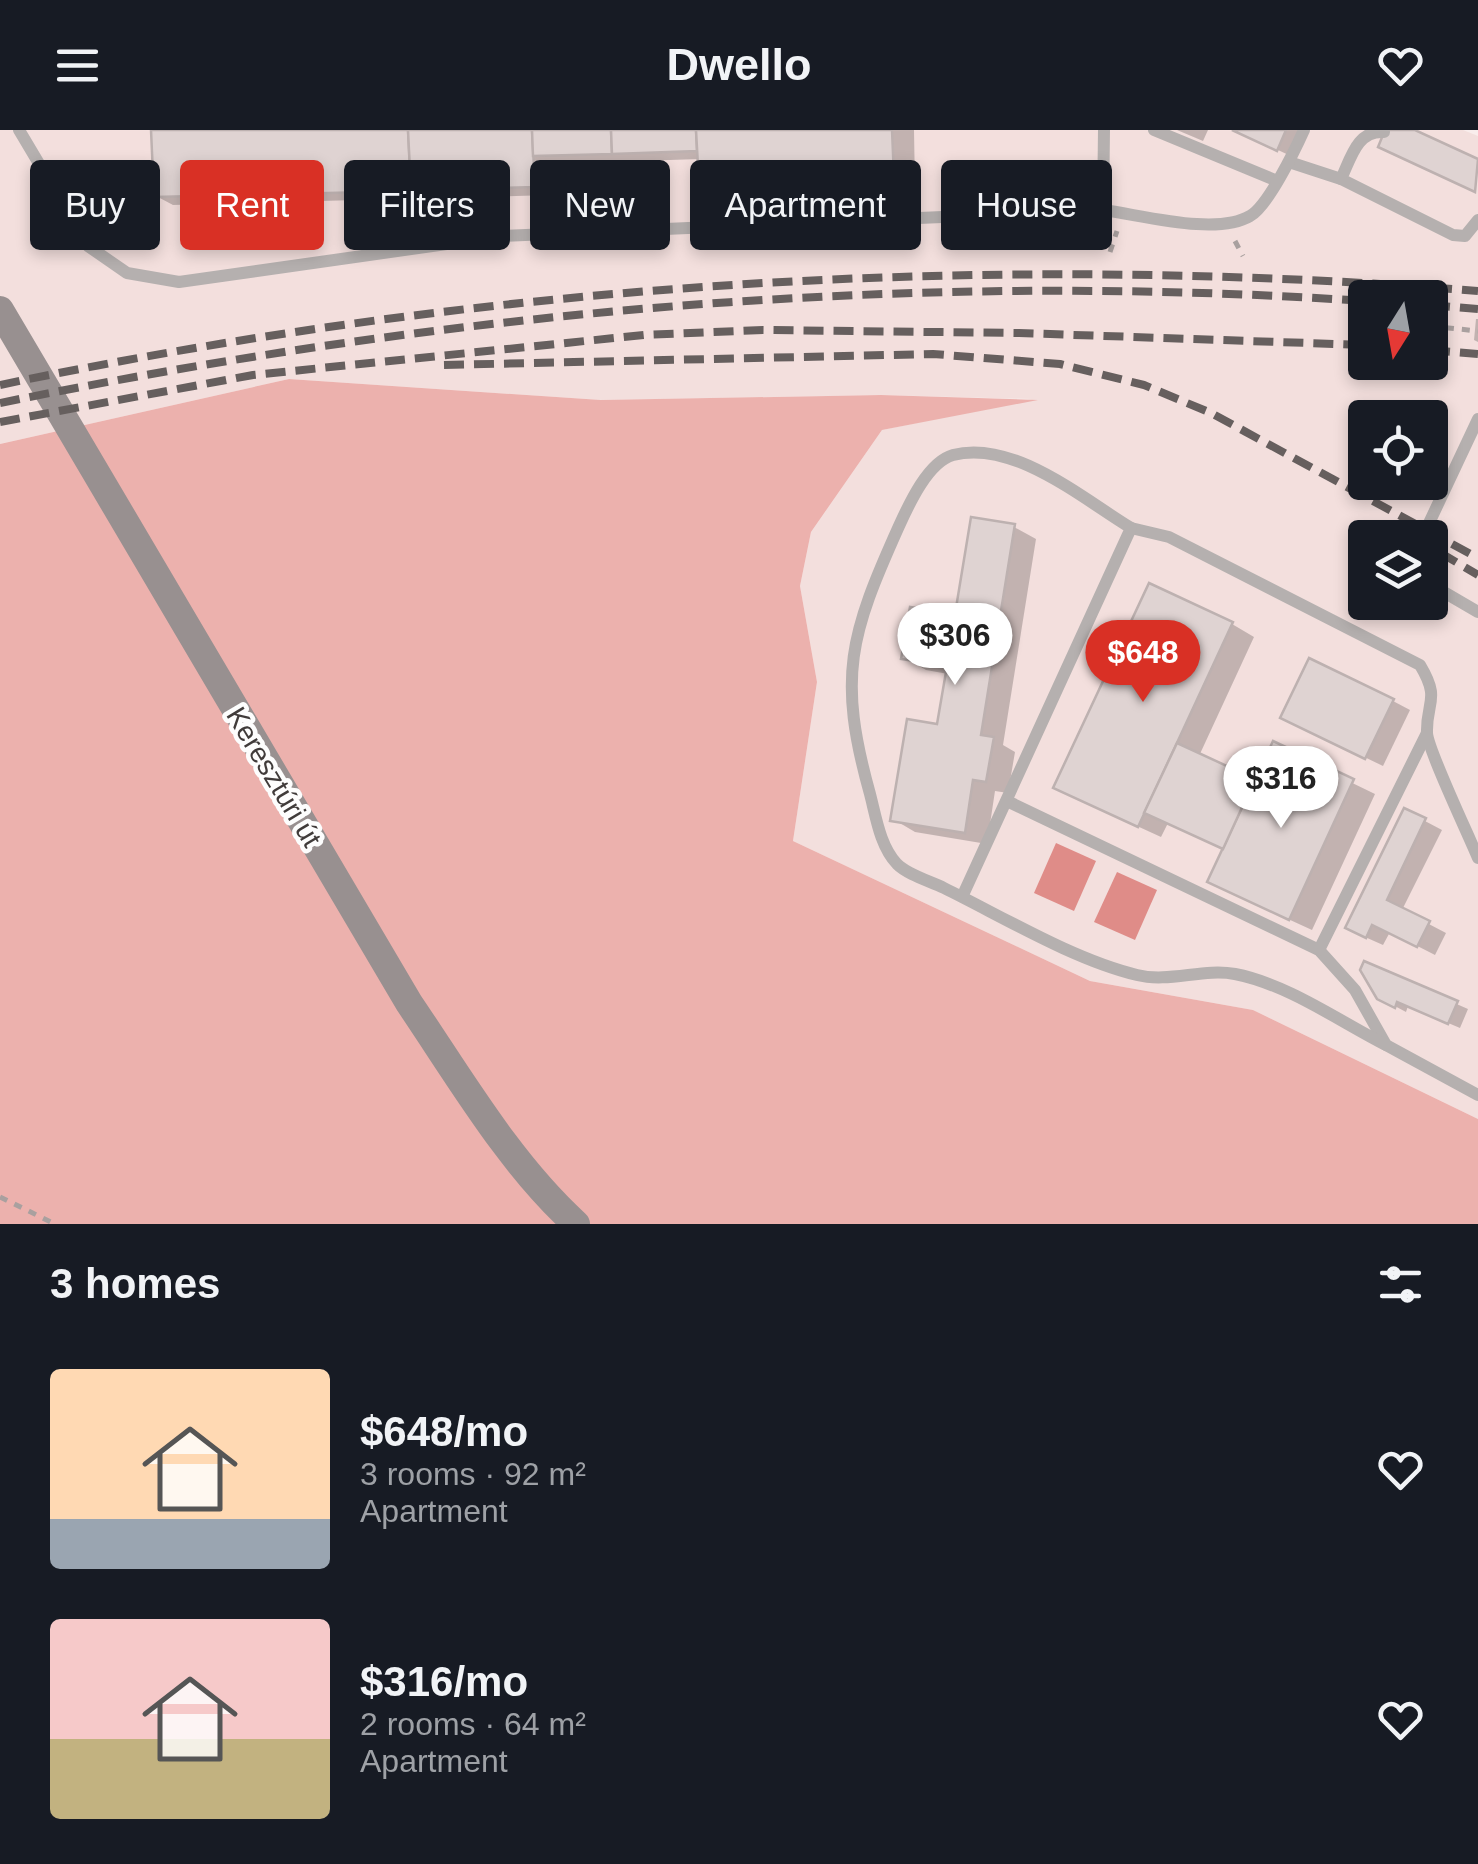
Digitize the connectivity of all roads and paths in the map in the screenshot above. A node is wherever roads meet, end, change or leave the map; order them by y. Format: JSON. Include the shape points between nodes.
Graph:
{"nodes":[{"id":1,"x":19,"y":130,"type":"edge"},
{"id":2,"x":1104,"y":130,"type":"edge"},
{"id":3,"x":1154,"y":130,"type":"edge"},
{"id":4,"x":1304,"y":130,"type":"edge"},
{"id":5,"x":1384,"y":132,"type":"edge"},
{"id":6,"x":1104,"y":160,"type":"edge"},
{"id":7,"x":1290,"y":162,"type":"junction"},
{"id":8,"x":1341,"y":179,"type":"junction"},
{"id":9,"x":1275,"y":180,"type":"junction"},
{"id":10,"x":1112,"y":211,"type":"edge"},
{"id":11,"x":941,"y":217,"type":"edge"},
{"id":12,"x":1478,"y":220,"type":"edge"},
{"id":13,"x":3,"y":314,"type":"edge"},
{"id":14,"x":1448,"y":328,"type":"edge"},
{"id":15,"x":1478,"y":331,"type":"edge"},
{"id":16,"x":1478,"y":419,"type":"edge"},
{"id":17,"x":1430,"y":520,"type":"edge"},
{"id":18,"x":1131,"y":528,"type":"junction"},
{"id":19,"x":1448,"y":594,"type":"edge"},
{"id":20,"x":1478,"y":612,"type":"edge"},
{"id":21,"x":1427,"y":733,"type":"junction"},
{"id":22,"x":1007,"y":801,"type":"junction"},
{"id":23,"x":1478,"y":858,"type":"edge"},
{"id":24,"x":962,"y":897,"type":"junction"},
{"id":25,"x":1319,"y":950,"type":"junction"},
{"id":26,"x":1386,"y":1045,"type":"junction"},
{"id":27,"x":1478,"y":1094,"type":"edge"},
{"id":28,"x":0,"y":1197,"type":"edge"},
{"id":29,"x":56,"y":1224,"type":"edge"},
{"id":30,"x":576,"y":1224,"type":"edge"}],
"edges":[{"from":1,"to":11,"type":"lane","via":[[88,246],[127,273],[179,282],[503,236]]},
{"from":2,"to":6,"type":"lane"},
{"from":3,"to":9,"type":"lane"},
{"from":4,"to":7,"type":"lane"},
{"from":5,"to":8,"type":"lane","via":[[1360,140]]},
{"from":7,"to":8,"type":"lane"},
{"from":7,"to":9,"type":"lane"},
{"from":8,"to":12,"type":"lane","via":[[1452,235],[1469,234]]},
{"from":9,"to":10,"type":"lane","via":[[1254,215],[1222,226]]},
{"from":13,"to":30,"type":"main road","name":"Keresztúri út","via":[[410,1003],[477,1103]]},
{"from":14,"to":15,"type":"path"},
{"from":16,"to":17,"type":"lane"},
{"from":18,"to":21,"type":"lane","via":[[1169,537],[1420,666],[1433,701]]},
{"from":18,"to":22,"type":"lane"},
{"from":18,"to":24,"type":"lane","via":[[1030,468],[974,453],[952,456],[937,463],[862,606],[848,682],[853,734],[882,840],[898,865]]},
{"from":19,"to":20,"type":"lane"},
{"from":21,"to":23,"type":"lane"},
{"from":21,"to":25,"type":"lane"},
{"from":22,"to":24,"type":"lane"},
{"from":22,"to":25,"type":"lane"},
{"from":24,"to":26,"type":"lane","via":[[1140,976],[1238,974]]},
{"from":25,"to":26,"type":"lane","via":[[1354,990]]},
{"from":26,"to":27,"type":"lane"},
{"from":28,"to":29,"type":"path"}]}
